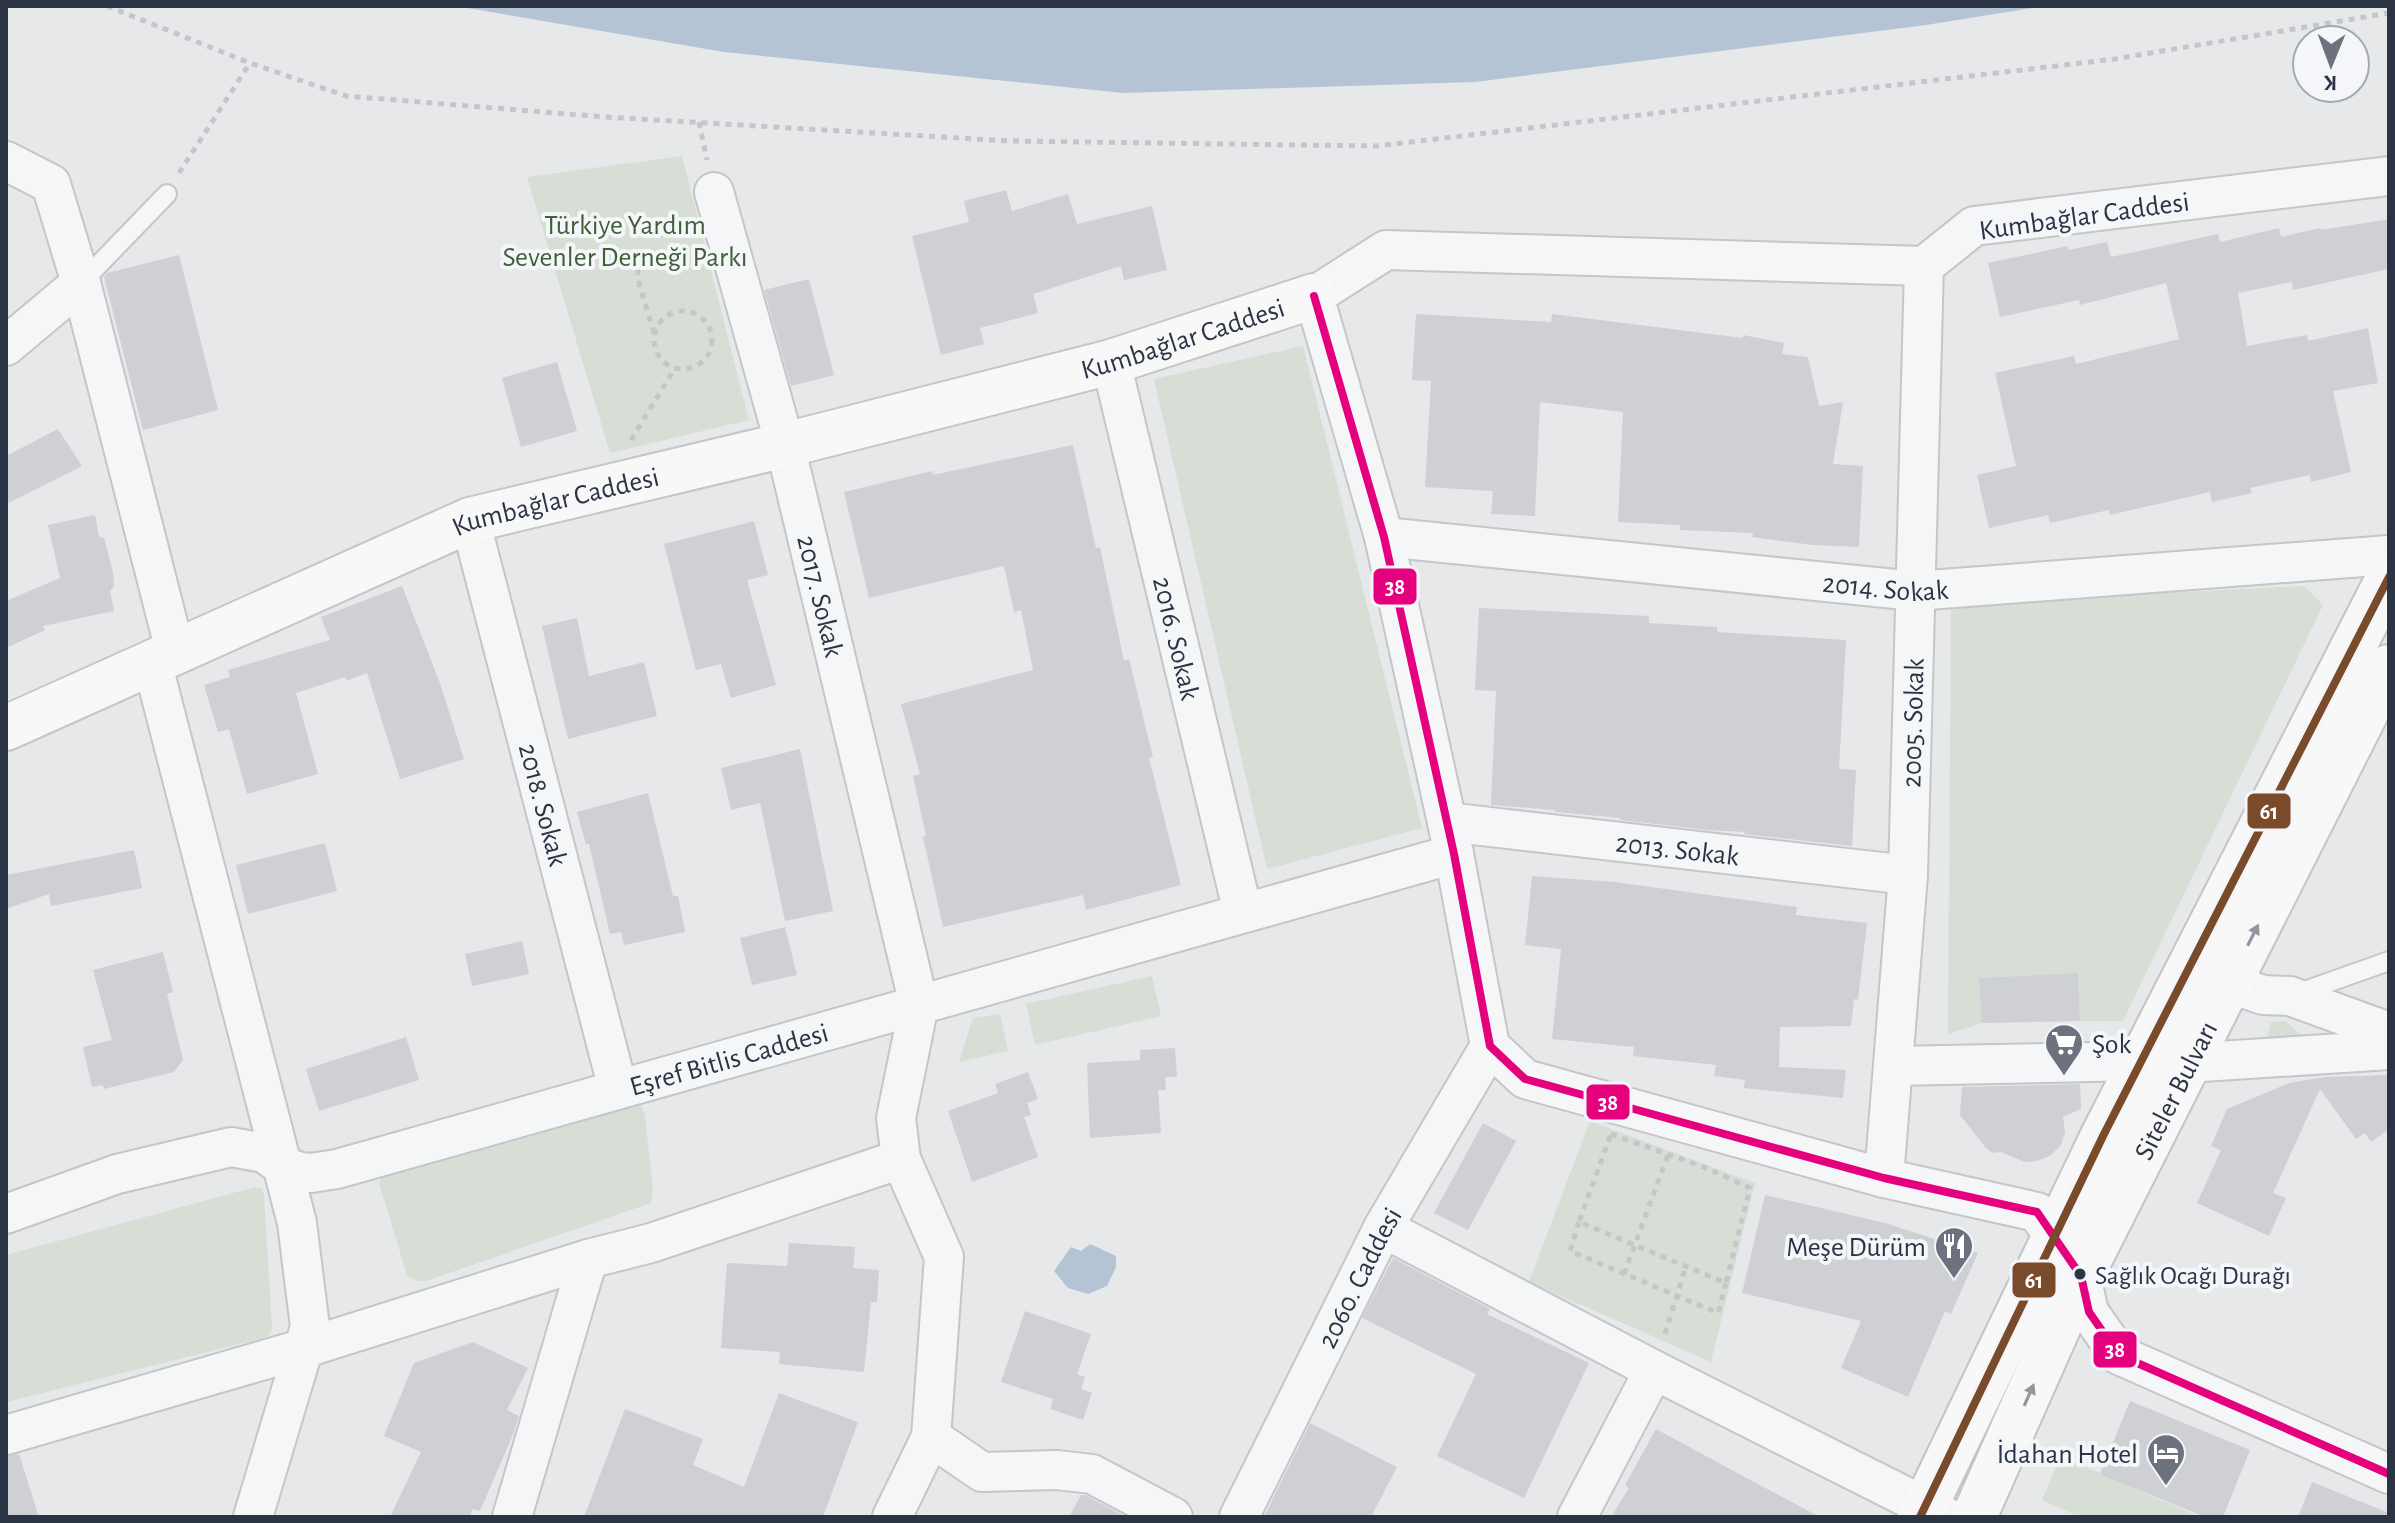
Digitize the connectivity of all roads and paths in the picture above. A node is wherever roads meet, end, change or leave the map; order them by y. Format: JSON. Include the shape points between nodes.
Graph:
{"nodes":[{"id":1,"x":107,"y":6,"type":"edge"},
{"id":2,"x":2389,"y":13,"type":"edge"},
{"id":3,"x":250,"y":63,"type":"junction"},
{"id":4,"x":6,"y":161,"type":"edge"},
{"id":5,"x":2389,"y":176,"type":"edge"},
{"id":6,"x":714,"y":192,"type":"dead end"},
{"id":7,"x":167,"y":194,"type":"joint"},
{"id":8,"x":655,"y":254,"type":"dead end"},
{"id":9,"x":1924,"y":266,"type":"junction"},
{"id":10,"x":81,"y":283,"type":"junction"},
{"id":11,"x":1314,"y":296,"type":"junction"},
{"id":12,"x":654,"y":334,"type":"junction"},
{"id":13,"x":6,"y":346,"type":"edge"},
{"id":14,"x":1111,"y":362,"type":"junction"},
{"id":15,"x":675,"y":368,"type":"junction"},
{"id":16,"x":785,"y":445,"type":"junction"},
{"id":17,"x":601,"y":489,"type":"junction"},
{"id":18,"x":470,"y":520,"type":"junction"},
{"id":19,"x":1384,"y":537,"type":"junction"},
{"id":20,"x":2389,"y":555,"type":"edge"},
{"id":21,"x":2389,"y":577,"type":"edge"},
{"id":22,"x":1915,"y":591,"type":"junction"},
{"id":23,"x":164,"y":656,"type":"junction"},
{"id":24,"x":2389,"y":667,"type":"edge"},
{"id":25,"x":6,"y":728,"type":"edge"},
{"id":26,"x":1451,"y":838,"type":"junction"},
{"id":27,"x":1908,"y":875,"type":"junction"},
{"id":28,"x":1243,"y":913,"type":"junction"},
{"id":29,"x":2389,"y":961,"type":"edge"},
{"id":30,"x":2228,"y":983,"type":"junction"},
{"id":31,"x":2290,"y":996,"type":"junction"},
{"id":32,"x":919,"y":1005,"type":"junction"},
{"id":33,"x":2389,"y":1032,"type":"edge"},
{"id":34,"x":1490,"y":1046,"type":"junction"},
{"id":35,"x":2389,"y":1050,"type":"edge"},
{"id":36,"x":2141,"y":1061,"type":"junction"},
{"id":37,"x":2187,"y":1063,"type":"junction"},
{"id":38,"x":1893,"y":1066,"type":"junction"},
{"id":39,"x":618,"y":1089,"type":"junction"},
{"id":40,"x":1669,"y":1154,"type":"junction"},
{"id":41,"x":901,"y":1159,"type":"junction"},
{"id":42,"x":281,"y":1165,"type":"junction"},
{"id":43,"x":1884,"y":1178,"type":"junction"},
{"id":44,"x":6,"y":1214,"type":"edge"},
{"id":45,"x":1579,"y":1222,"type":"junction"},
{"id":46,"x":1383,"y":1228,"type":"junction"},
{"id":47,"x":2053,"y":1237,"type":"junction"},
{"id":48,"x":1636,"y":1245,"type":"junction"},
{"id":49,"x":588,"y":1259,"type":"junction"},
{"id":50,"x":1686,"y":1266,"type":"junction"},
{"id":51,"x":1624,"y":1274,"type":"junction"},
{"id":52,"x":2081,"y":1276,"type":"junction"},
{"id":53,"x":1726,"y":1283,"type":"junction"},
{"id":54,"x":1677,"y":1297,"type":"junction"},
{"id":55,"x":305,"y":1348,"type":"junction"},
{"id":56,"x":1654,"y":1370,"type":"junction"},
{"id":57,"x":6,"y":1435,"type":"edge"},
{"id":58,"x":931,"y":1437,"type":"junction"},
{"id":59,"x":2389,"y":1474,"type":"edge"},
{"id":60,"x":1930,"y":1513,"type":"edge"},
{"id":61,"x":253,"y":1517,"type":"edge"},
{"id":62,"x":512,"y":1517,"type":"edge"},
{"id":63,"x":892,"y":1517,"type":"edge"},
{"id":64,"x":1173,"y":1517,"type":"edge"},
{"id":65,"x":1239,"y":1517,"type":"edge"},
{"id":66,"x":1577,"y":1517,"type":"edge"},
{"id":67,"x":1974,"y":1517,"type":"edge"}],
"edges":[{"from":1,"to":3,"type":"path"},
{"from":2,"to":3,"type":"path","via":[[2115,59],[1377,146],[1010,141],[605,117],[346,96]]},
{"from":3,"to":7,"type":"path"},
{"from":4,"to":10,"type":"street","via":[[51,184]]},
{"from":5,"to":9,"type":"street","name":"Kumbağlar Caddesi","via":[[1974,226]]},
{"from":6,"to":16,"type":"street","name":"2017. Sokak"},
{"from":7,"to":10,"type":"lane"},
{"from":8,"to":12,"type":"path","via":[[638,270]]},
{"from":9,"to":11,"type":"street","name":"Kumbağlar Caddesi","via":[[1386,250]]},
{"from":9,"to":22,"type":"street","name":"2005. Sokak"},
{"from":10,"to":13,"type":"street"},
{"from":10,"to":23,"type":"street"},
{"from":11,"to":14,"type":"main road","name":"Kumbağlar Caddesi"},
{"from":11,"to":19,"type":"street"},
{"from":12,"to":15,"type":"path","via":[[656,353]]},
{"from":12,"to":15,"type":"path","via":[[664,317],[683,310],[707,323],[713,341],[705,359],[689,369]]},
{"from":14,"to":16,"type":"main road","name":"Kumbağlar Caddesi"},
{"from":14,"to":28,"type":"street","name":"2016. Sokak"},
{"from":15,"to":17,"type":"path"},
{"from":16,"to":17,"type":"main road","name":"Kumbağlar Caddesi"},
{"from":16,"to":32,"type":"street","name":"2017. Sokak"},
{"from":17,"to":18,"type":"main road","name":"Kumbağlar Caddesi"},
{"from":18,"to":23,"type":"main road","name":"Kumbağlar Caddesi"},
{"from":18,"to":39,"type":"street","name":"2018. Sokak"},
{"from":19,"to":22,"type":"street","name":"2014. Sokak"},
{"from":19,"to":26,"type":"street"},
{"from":20,"to":22,"type":"street","name":"2014. Sokak"},
{"from":21,"to":36,"type":"main road","name":"Siteler Bulvarı"},
{"from":22,"to":27,"type":"street","name":"2005. Sokak"},
{"from":23,"to":25,"type":"main road","name":"Kumbağlar Caddesi"},
{"from":23,"to":42,"type":"street"},
{"from":30,"to":24,"type":"main road","name":"Siteler Bulvarı","one_way":true},
{"from":26,"to":27,"type":"street","name":"2013. Sokak"},
{"from":26,"to":28,"type":"street","name":"Eşref Bitlis Caddesi"},
{"from":26,"to":34,"type":"street"},
{"from":27,"to":38,"type":"street","name":"2005. Sokak"},
{"from":28,"to":32,"type":"street","name":"Eşref Bitlis Caddesi"},
{"from":29,"to":31,"type":"lane"},
{"from":30,"to":31,"type":"street","via":[[2263,995]]},
{"from":30,"to":37,"type":"main road","name":"Siteler Bulvarı"},
{"from":31,"to":33,"type":"street"},
{"from":32,"to":39,"type":"street","name":"Eşref Bitlis Caddesi"},
{"from":32,"to":41,"type":"street","via":[[896,1118]]},
{"from":34,"to":43,"type":"street","via":[[1525,1079]]},
{"from":34,"to":46,"type":"street","name":"2060. Caddesi"},
{"from":35,"to":37,"type":"street"},
{"from":36,"to":38,"type":"street"},
{"from":36,"to":47,"type":"main road","name":"Siteler Bulvarı"},
{"from":37,"to":52,"type":"main road","name":"Siteler Bulvarı"},
{"from":38,"to":43,"type":"street","name":"2005. Sokak"},
{"from":39,"to":42,"type":"street","name":"Eşref Bitlis Caddesi","via":[[337,1169],[311,1173]]},
{"from":40,"to":45,"type":"path","via":[[1611,1134]]},
{"from":40,"to":48,"type":"path"},
{"from":40,"to":53,"type":"path","via":[[1750,1188]]},
{"from":41,"to":49,"type":"street"},
{"from":41,"to":58,"type":"street","via":[[944,1257]]},
{"from":42,"to":44,"type":"street","name":"Eşref Bitlis Caddesi","via":[[264,1153],[231,1147],[117,1174]]},
{"from":42,"to":55,"type":"street","via":[[297,1223],[310,1327]]},
{"from":43,"to":47,"type":"street","via":[[2037,1212]]},
{"from":45,"to":48,"type":"path"},
{"from":45,"to":51,"type":"path","via":[[1570,1251]]},
{"from":46,"to":56,"type":"street"},
{"from":46,"to":65,"type":"street","name":"2060. Caddesi"},
{"from":47,"to":52,"type":"street"},
{"from":47,"to":60,"type":"main road","name":"Siteler Bulvarı"},
{"from":48,"to":50,"type":"path"},
{"from":48,"to":51,"type":"path"},
{"from":49,"to":55,"type":"street"},
{"from":49,"to":62,"type":"street"},
{"from":50,"to":53,"type":"path"},
{"from":50,"to":54,"type":"path"},
{"from":51,"to":54,"type":"path"},
{"from":52,"to":59,"type":"street","via":[[2089,1312],[2119,1355]]},
{"from":67,"to":52,"type":"main road","name":"Siteler Bulvarı","one_way":true},
{"from":53,"to":54,"type":"path","via":[[1718,1313]]},
{"from":54,"to":56,"type":"path"},
{"from":55,"to":57,"type":"street"},
{"from":55,"to":61,"type":"street"},
{"from":56,"to":60,"type":"street"},
{"from":56,"to":66,"type":"street"},
{"from":58,"to":63,"type":"street"},
{"from":58,"to":64,"type":"street","via":[[982,1472],[1092,1474]]}]}
